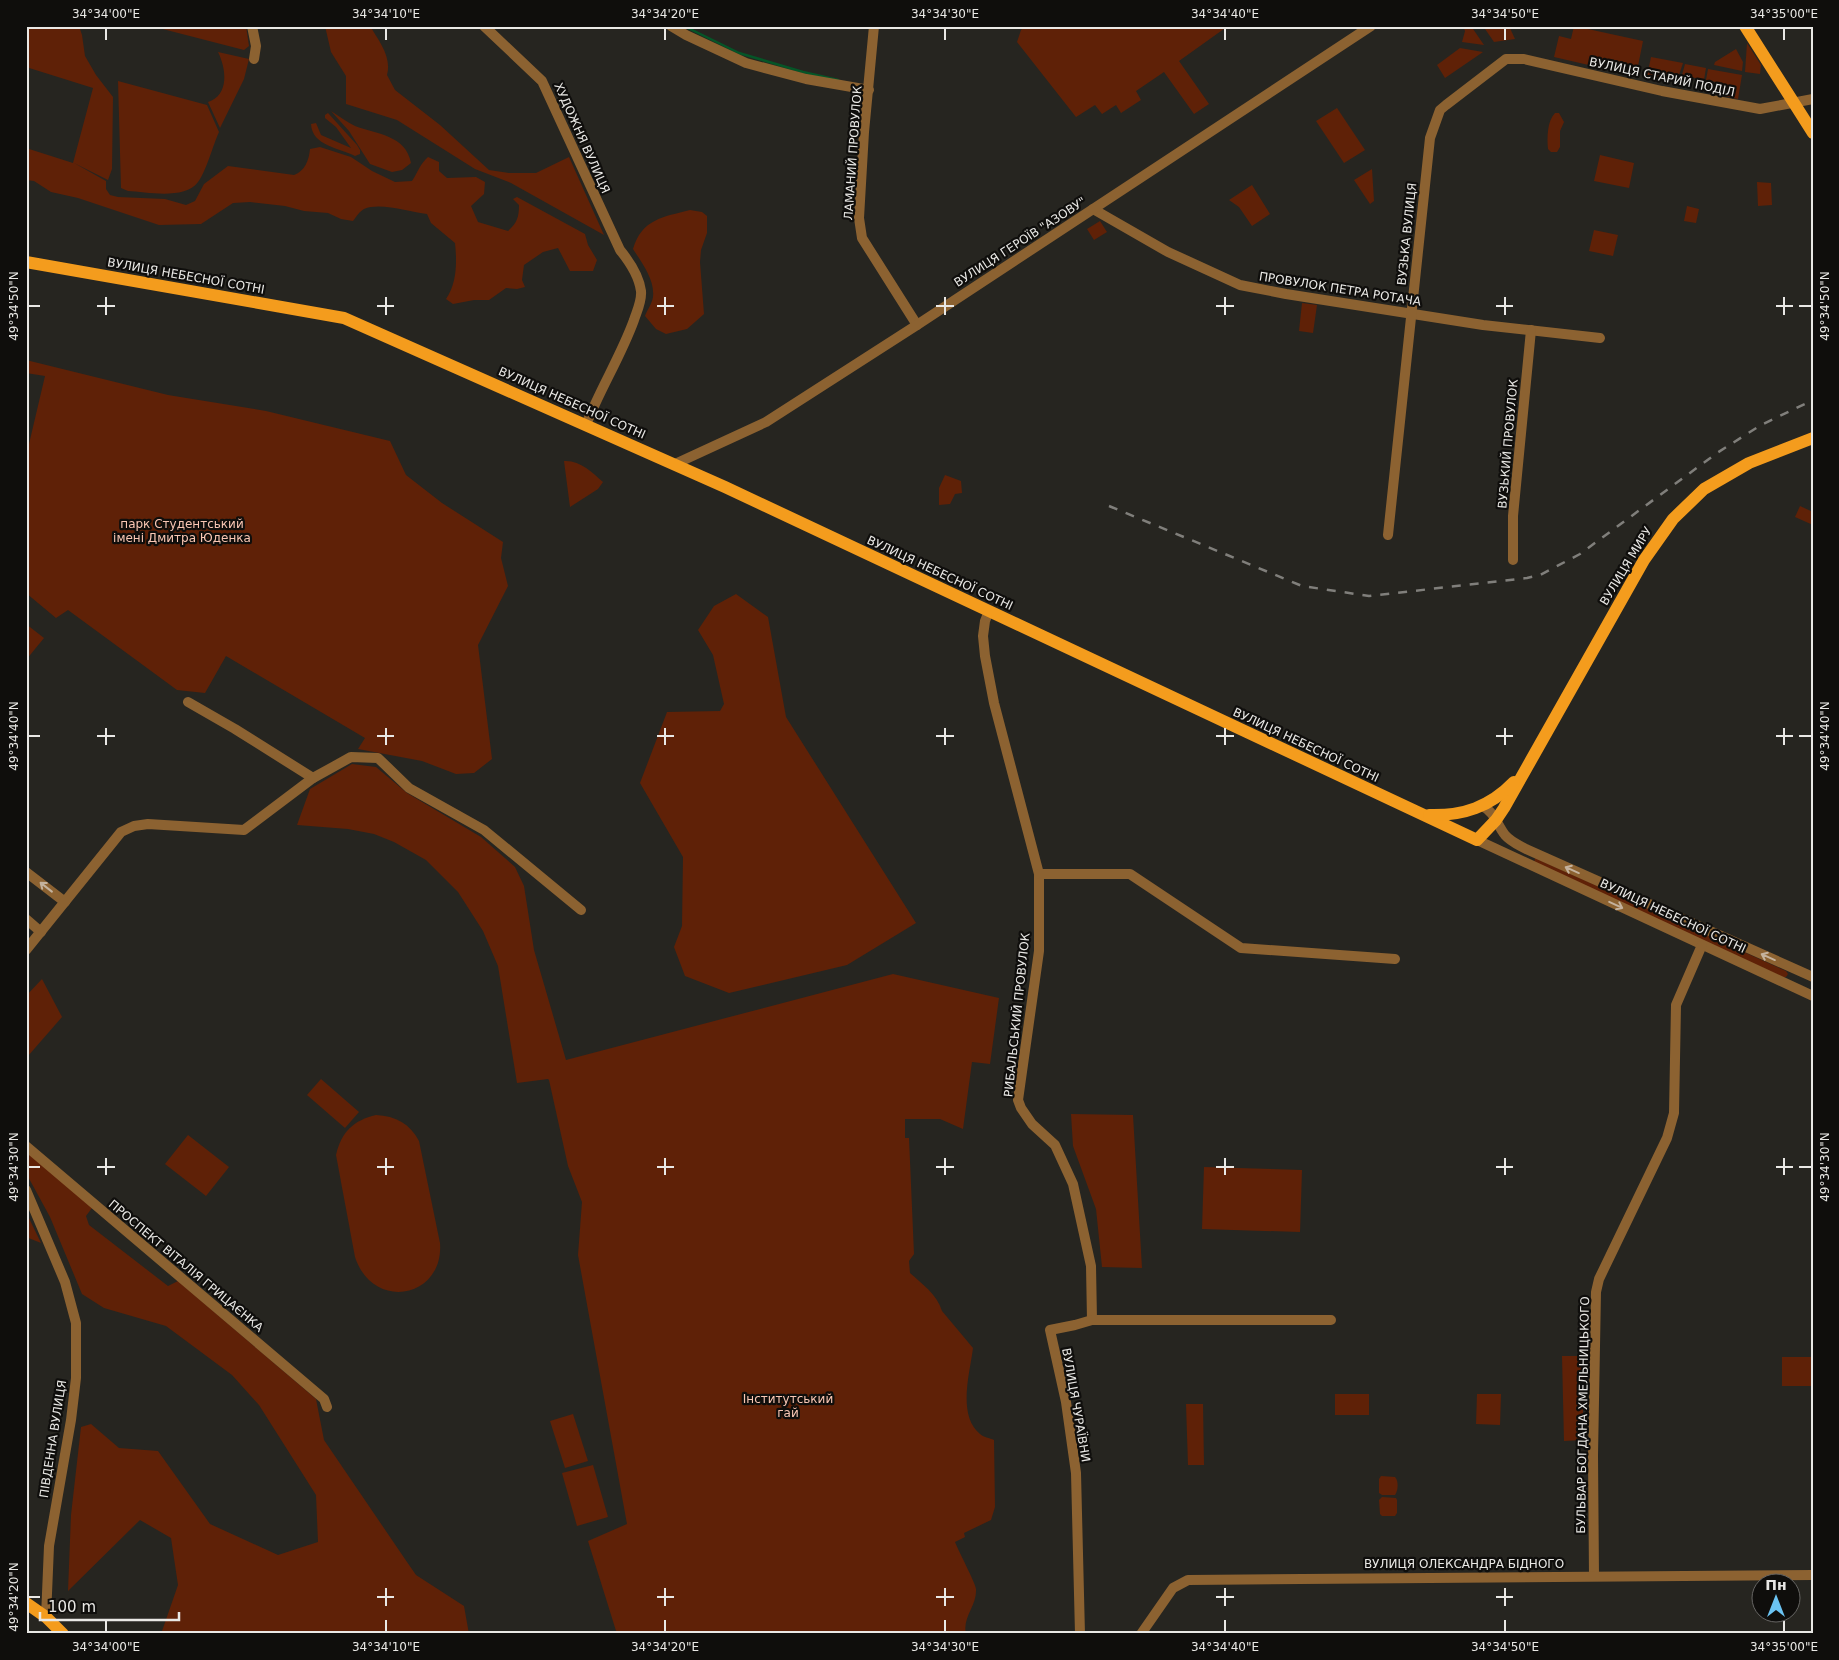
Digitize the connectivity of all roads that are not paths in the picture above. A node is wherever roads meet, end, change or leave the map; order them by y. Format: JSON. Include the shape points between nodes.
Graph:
{"nodes":[{"id":1,"x":252,"y":26,"type":"edge"},
{"id":2,"x":672,"y":26,"type":"edge"},
{"id":3,"x":874,"y":26,"type":"edge"},
{"id":4,"x":1371,"y":26,"type":"edge"},
{"id":5,"x":1745,"y":26,"type":"edge"},
{"id":6,"x":486,"y":27,"type":"edge"},
{"id":7,"x":254,"y":59,"type":"dead end"},
{"id":8,"x":1506,"y":59,"type":"joint"},
{"id":9,"x":869,"y":90,"type":"junction"},
{"id":10,"x":1813,"y":99,"type":"edge"},
{"id":11,"x":1792,"y":102,"type":"junction"},
{"id":12,"x":1813,"y":133,"type":"edge"},
{"id":13,"x":1093,"y":209,"type":"junction"},
{"id":14,"x":26,"y":262,"type":"edge"},
{"id":15,"x":1412,"y":314,"type":"junction"},
{"id":16,"x":917,"y":325,"type":"junction"},
{"id":17,"x":1531,"y":330,"type":"junction"},
{"id":18,"x":1600,"y":338,"type":"dead end"},
{"id":19,"x":586,"y":425,"type":"junction"},
{"id":20,"x":1813,"y":438,"type":"edge"},
{"id":21,"x":675,"y":464,"type":"junction"},
{"id":22,"x":1388,"y":535,"type":"dead end"},
{"id":23,"x":1513,"y":560,"type":"dead end"},
{"id":24,"x":989,"y":612,"type":"junction"},
{"id":25,"x":188,"y":702,"type":"dead end"},
{"id":26,"x":1525,"y":772,"type":"junction"},
{"id":27,"x":313,"y":778,"type":"junction"},
{"id":28,"x":1482,"y":806,"type":"junction"},
{"id":29,"x":1466,"y":812,"type":"junction"},
{"id":30,"x":1423,"y":815,"type":"junction"},
{"id":31,"x":1496,"y":820,"type":"junction"},
{"id":32,"x":1454,"y":829,"type":"junction"},
{"id":33,"x":1477,"y":840,"type":"junction"},
{"id":34,"x":1538,"y":854,"type":"junction"},
{"id":35,"x":1532,"y":866,"type":"junction"},
{"id":36,"x":26,"y":872,"type":"edge"},
{"id":37,"x":1039,"y":874,"type":"junction"},
{"id":38,"x":65,"y":902,"type":"junction"},
{"id":39,"x":581,"y":910,"type":"dead end"},
{"id":40,"x":26,"y":919,"type":"edge"},
{"id":41,"x":41,"y":932,"type":"junction"},
{"id":42,"x":1702,"y":945,"type":"junction"},
{"id":43,"x":26,"y":950,"type":"edge"},
{"id":44,"x":1395,"y":959,"type":"dead end"},
{"id":45,"x":1797,"y":970,"type":"junction"},
{"id":46,"x":1813,"y":977,"type":"edge"},
{"id":47,"x":1790,"y":986,"type":"junction"},
{"id":48,"x":1813,"y":996,"type":"edge"},
{"id":49,"x":26,"y":1146,"type":"edge"},
{"id":50,"x":26,"y":1190,"type":"edge"},
{"id":51,"x":1092,"y":1320,"type":"junction"},
{"id":52,"x":1331,"y":1320,"type":"dead end"},
{"id":53,"x":327,"y":1407,"type":"dead end"},
{"id":54,"x":1813,"y":1575,"type":"edge"},
{"id":55,"x":1594,"y":1576,"type":"junction"},
{"id":56,"x":26,"y":1603,"type":"edge"},
{"id":57,"x":46,"y":1617,"type":"junction"},
{"id":58,"x":1080,"y":1618,"type":"junction"},
{"id":59,"x":64,"y":1634,"type":"edge"},
{"id":60,"x":1076,"y":1634,"type":"edge"},
{"id":61,"x":1080,"y":1634,"type":"edge"},
{"id":62,"x":1141,"y":1634,"type":"edge"}],
"edges":[{"from":1,"to":7,"type":"street","via":[[256,46]]},
{"from":2,"to":9,"type":"street","via":[[746,63],[806,79]]},
{"from":3,"to":9,"type":"street","name":"ЛАМАНИЙ ПРОВУЛОК"},
{"from":4,"to":13,"type":"street","name":"ВУЛИЦЯ ГЕРОЇВ \"АЗОВУ\""},
{"from":5,"to":11,"type":"main road"},
{"from":6,"to":19,"type":"street","name":"ХУДОЖНЯ ВУЛИЦЯ","via":[[542,81],[620,250],[640,284],[640,303],[627,338]]},
{"from":8,"to":11,"type":"street","name":"ВУЛИЦЯ СТАРИЙ ПОДІЛ","via":[[1760,109]]},
{"from":8,"to":15,"type":"street","name":"ВУЗЬКА ВУЛИЦЯ","via":[[1440,110],[1430,138]]},
{"from":9,"to":16,"type":"street","name":"ЛАМАНИЙ ПРОВУЛОК","via":[[859,218],[862,238]]},
{"from":10,"to":11,"type":"street","name":"ВУЛИЦЯ СТАРИЙ ПОДІЛ"},
{"from":11,"to":12,"type":"main road"},
{"from":13,"to":15,"type":"street","name":"ПРОВУЛОК ПЕТРА РОТАЧА","via":[[1168,252],[1240,285]]},
{"from":13,"to":16,"type":"street","name":"ВУЛИЦЯ ГЕРОЇВ \"АЗОВУ\""},
{"from":14,"to":19,"type":"main road","name":"ВУЛИЦЯ НЕБЕСНОЇ СОТНІ","via":[[344,318]]},
{"from":15,"to":17,"type":"street","name":"ПРОВУЛОК ПЕТРА РОТАЧА"},
{"from":15,"to":22,"type":"street","name":"ВУЗЬКА ВУЛИЦЯ"},
{"from":16,"to":21,"type":"street","name":"ВУЛИЦЯ ГЕРОЇВ \"АЗОВУ\"","via":[[766,422]]},
{"from":17,"to":18,"type":"street","name":"ПРОВУЛОК ПЕТРА РОТАЧА"},
{"from":17,"to":23,"type":"street","name":"ВУЗЬКИЙ ПРОВУЛОК","via":[[1513,516]]},
{"from":19,"to":21,"type":"main road","name":"ВУЛИЦЯ НЕБЕСНОЇ СОТНІ"},
{"from":20,"to":26,"type":"main road","name":"ВУЛИЦЯ МИРУ","via":[[1749,463],[1704,489],[1673,520],[1644,560]]},
{"from":21,"to":24,"type":"main road","name":"ВУЛИЦЯ НЕБЕСНОЇ СОТНІ"},
{"from":24,"to":30,"type":"main road","name":"ВУЛИЦЯ НЕБЕСНОЇ СОТНІ"},
{"from":24,"to":37,"type":"street","name":"РИБАЛЬСЬКИЙ ПРОВУЛОК","via":[[983,636],[984,656]]},
{"from":25,"to":27,"type":"street"},
{"from":26,"to":28,"type":"main road","name":"ВУЛИЦЯ МИРУ","via":[[1509,788]]},
{"from":26,"to":31,"type":"main road","name":"ВУЛИЦЯ МИРУ"},
{"from":27,"to":38,"type":"street","via":[[244,830],[148,824],[134,826],[122,832]]},
{"from":27,"to":39,"type":"street","via":[[351,757],[378,758],[409,788],[484,830]]},
{"from":28,"to":29,"type":"main road","name":"ВУЛИЦЯ МИРУ"},
{"from":28,"to":31,"type":"street","name":"ВУЛИЦЯ НЕБЕСНОЇ СОТНІ"},
{"from":29,"to":30,"type":"main road","name":"ВУЛИЦЯ МИРУ"},
{"from":29,"to":32,"type":"main road"},
{"from":30,"to":32,"type":"main road","name":"ВУЛИЦЯ НЕБЕСНОЇ СОТНІ"},
{"from":31,"to":33,"type":"main road","name":"ВУЛИЦЯ МИРУ"},
{"from":31,"to":34,"type":"street","name":"ВУЛИЦЯ НЕБЕСНОЇ СОТНІ","via":[[1510,839]]},
{"from":32,"to":33,"type":"main road","name":"ВУЛИЦЯ НЕБЕСНОЇ СОТНІ"},
{"from":33,"to":35,"type":"street","name":"ВУЛИЦЯ НЕБЕСНОЇ СОТНІ"},
{"from":34,"to":35,"type":"street","via":[[1532,854],[1529,862]]},
{"from":45,"to":34,"type":"street","name":"ВУЛИЦЯ НЕБЕСНОЇ СОТНІ","one_way":true},
{"from":35,"to":42,"type":"street","name":"ВУЛИЦЯ НЕБЕСНОЇ СОТНІ","one_way":true},
{"from":38,"to":36,"type":"street","one_way":true},
{"from":37,"to":44,"type":"street","via":[[1130,874],[1241,948]]},
{"from":37,"to":51,"type":"street","name":"РИБАЛЬСЬКИЙ ПРОВУЛОК","via":[[1039,951],[1018,1100],[1032,1124],[1055,1145],[1073,1184],[1091,1266]]},
{"from":38,"to":41,"type":"street"},
{"from":40,"to":41,"type":"street"},
{"from":41,"to":43,"type":"street"},
{"from":42,"to":47,"type":"street","name":"ВУЛИЦЯ НЕБЕСНОЇ СОТНІ"},
{"from":42,"to":55,"type":"street","name":"БУЛЬВАР БОГДАНА ХМЕЛЬНИЦЬКОГО","via":[[1676,1005],[1674,1113],[1667,1138],[1599,1279],[1596,1292]]},
{"from":45,"to":46,"type":"street","name":"ВУЛИЦЯ НЕБЕСНОЇ СОТНІ"},
{"from":45,"to":47,"type":"street"},
{"from":47,"to":48,"type":"street","name":"ВУЛИЦЯ НЕБЕСНОЇ СОТНІ"},
{"from":49,"to":53,"type":"street","name":"ПРОСПЕКТ ВІТАЛІЯ ГРИЦАЄНКА","via":[[324,1399]]},
{"from":50,"to":57,"type":"street","name":"ПІВДЕННА ВУЛИЦЯ","via":[[65,1282],[76,1323],[76,1378],[49,1546]]},
{"from":51,"to":52,"type":"street"},
{"from":51,"to":58,"type":"street","name":"ВУЛИЦЯ ЧУРАЇВНИ","via":[[1050,1330],[1066,1402],[1076,1473]]},
{"from":54,"to":55,"type":"street","name":"ВУЛИЦЯ ОЛЕКСАНДРА БІДНОГО"},
{"from":55,"to":62,"type":"street","name":"ВУЛИЦЯ ОЛЕКСАНДРА БІДНОГО","via":[[1188,1580],[1173,1588]]},
{"from":56,"to":57,"type":"main road"},
{"from":57,"to":59,"type":"main road"},
{"from":58,"to":60,"type":"street","name":"ВУЛИЦЯ ЧУРАЇВНИ"},
{"from":58,"to":61,"type":"street","name":"ВУЛИЦЯ ЧУРАЇВНИ"}]}
